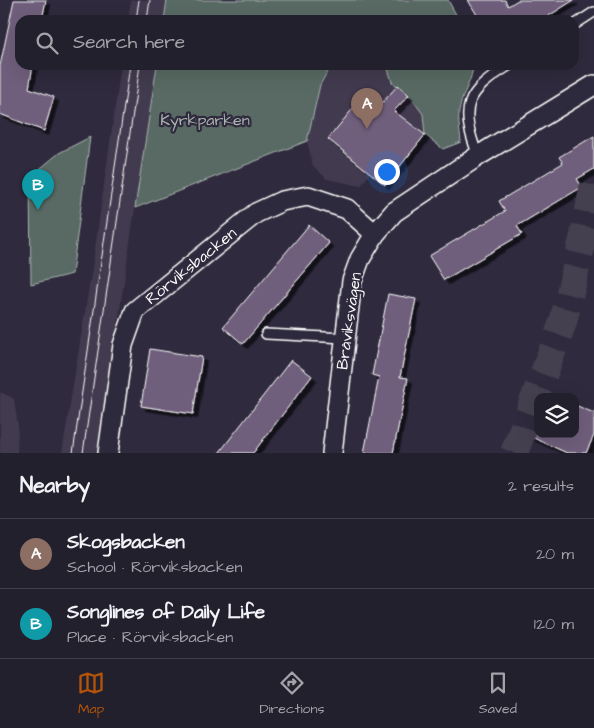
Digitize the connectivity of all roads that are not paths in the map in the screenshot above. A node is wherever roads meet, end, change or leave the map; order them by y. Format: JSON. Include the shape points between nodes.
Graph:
{"nodes":[{"id":1,"x":594,"y":12,"type":"edge"},
{"id":2,"x":579,"y":21,"type":"edge"},
{"id":3,"x":502,"y":70,"type":"edge"},
{"id":4,"x":594,"y":85,"type":"edge"},
{"id":5,"x":478,"y":156,"type":"junction"},
{"id":6,"x":375,"y":234,"type":"junction"},
{"id":7,"x":266,"y":334,"type":"dead end"},
{"id":8,"x":345,"y":338,"type":"junction"},
{"id":9,"x":108,"y":453,"type":"edge"},
{"id":10,"x":332,"y":453,"type":"edge"}],
"edges":[{"from":1,"to":2,"type":"lane"},
{"from":3,"to":5,"type":"lane","via":[[472,96],[467,116]]},
{"from":4,"to":5,"type":"street","name":"Bråviksvägen"},
{"from":5,"to":6,"type":"street","name":"Bråviksvägen","via":[[394,212]]},
{"from":6,"to":8,"type":"street","name":"Bråviksvägen","via":[[360,258],[352,281]]},
{"from":6,"to":9,"type":"street","name":"Rörviksbacken","via":[[347,209],[308,196],[282,201],[256,213],[135,311],[123,345]]},
{"from":7,"to":8,"type":"lane"},
{"from":8,"to":10,"type":"street","name":"Bråviksvägen"}]}
